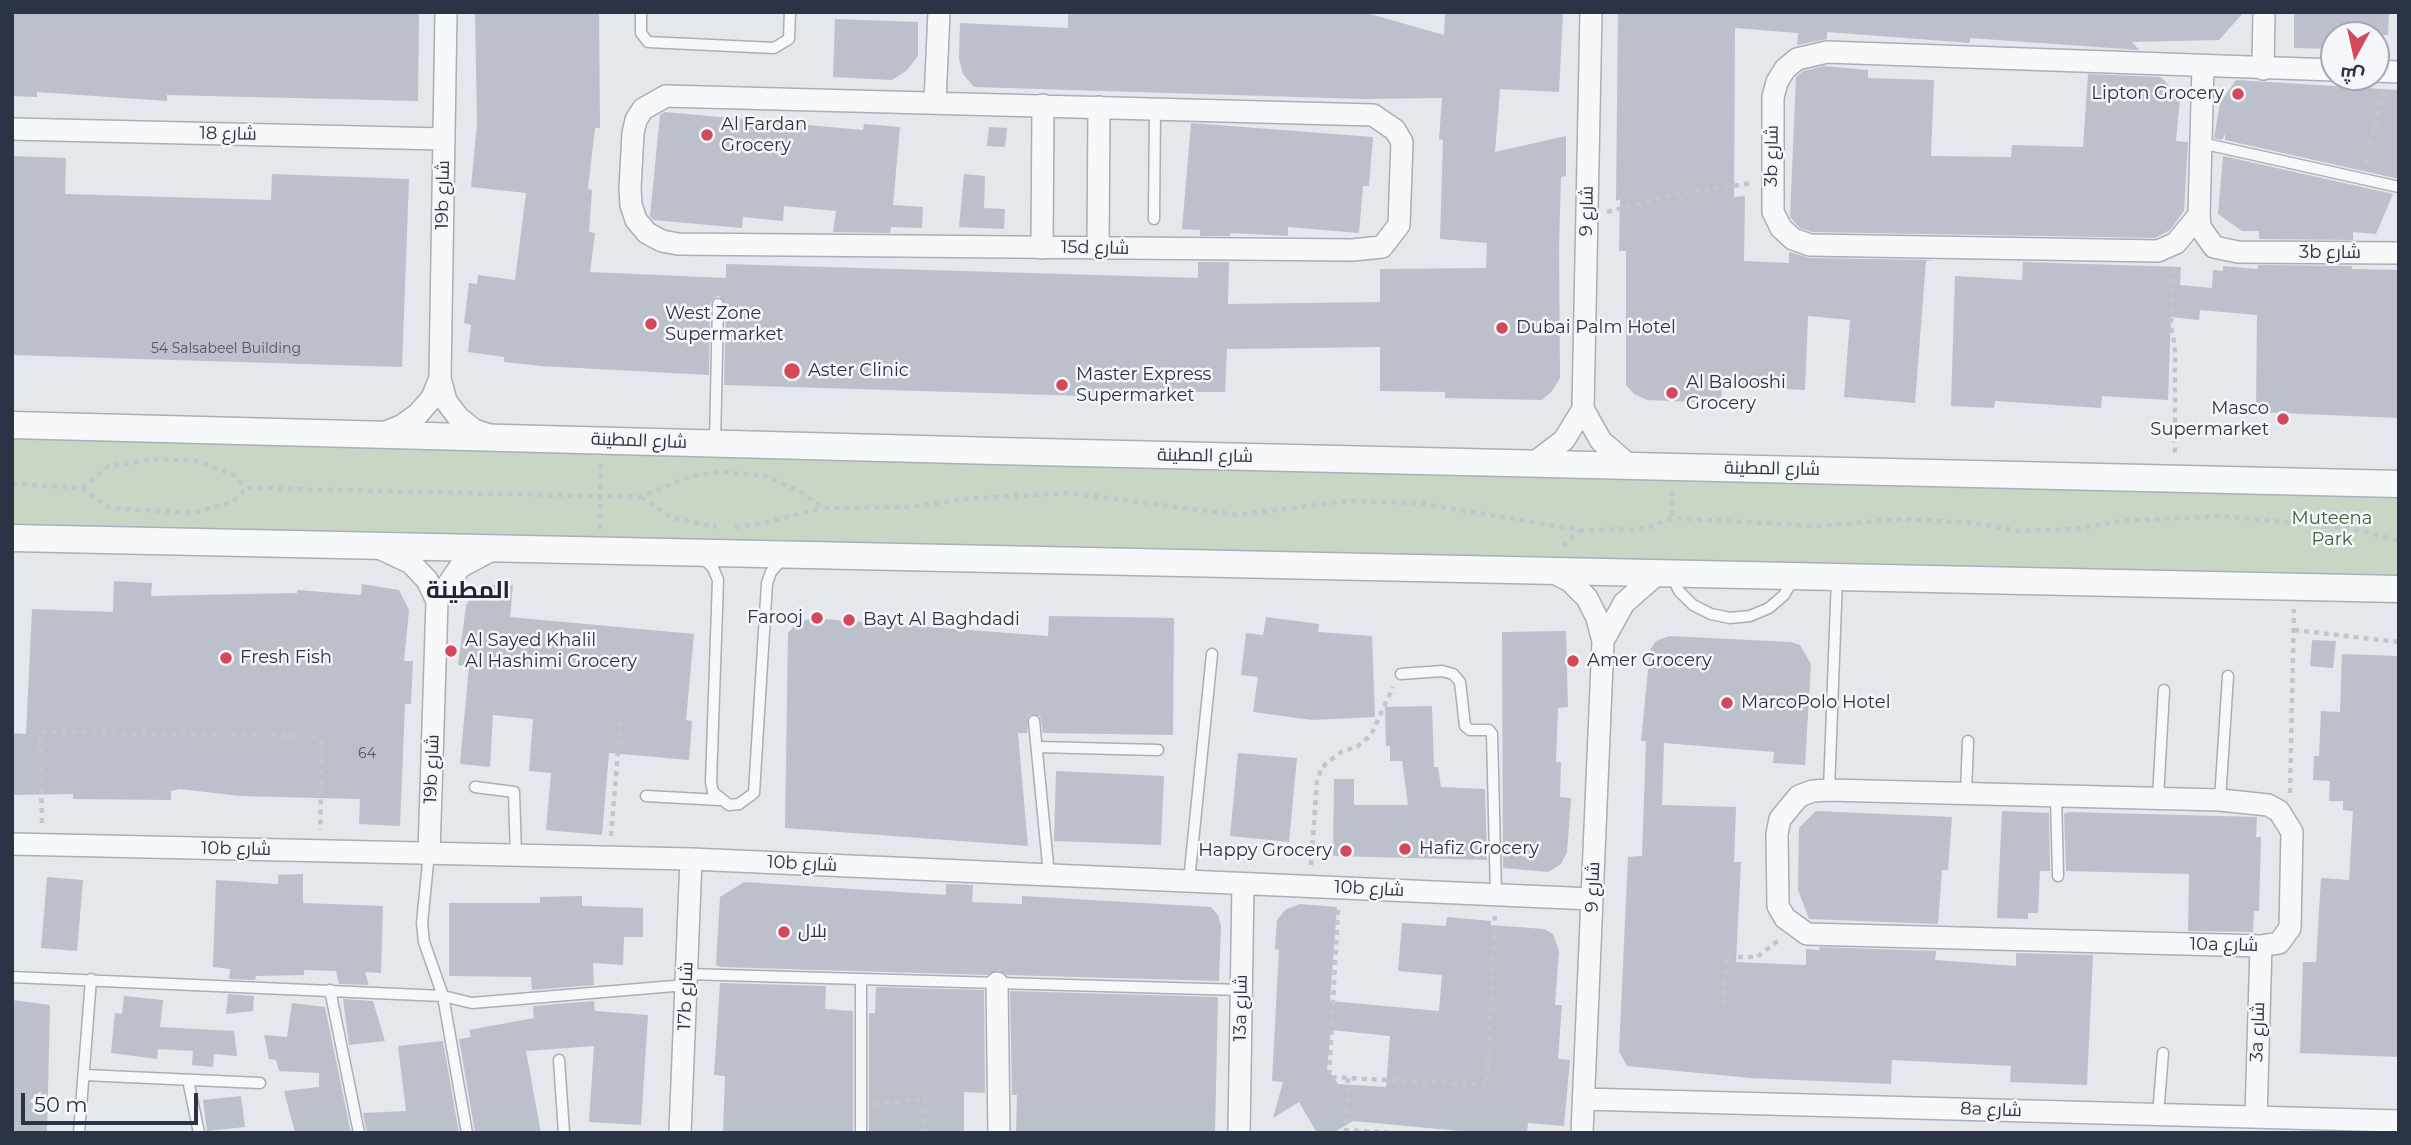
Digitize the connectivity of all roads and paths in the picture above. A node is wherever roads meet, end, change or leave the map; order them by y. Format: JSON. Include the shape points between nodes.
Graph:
{"nodes":[{"id":1,"x":446,"y":12,"type":"edge"},
{"id":2,"x":641,"y":12,"type":"edge"},
{"id":3,"x":790,"y":12,"type":"edge"},
{"id":4,"x":939,"y":12,"type":"edge"},
{"id":5,"x":1591,"y":12,"type":"edge"},
{"id":6,"x":2264,"y":12,"type":"edge"},
{"id":7,"x":2203,"y":66,"type":"junction"},
{"id":8,"x":2263,"y":69,"type":"junction"},
{"id":9,"x":2320,"y":70,"type":"edge"},
{"id":10,"x":2383,"y":91,"type":"edge"},
{"id":11,"x":935,"y":103,"type":"junction"},
{"id":12,"x":1043,"y":105,"type":"junction"},
{"id":13,"x":1099,"y":107,"type":"junction"},
{"id":14,"x":1155,"y":108,"type":"junction"},
{"id":15,"x":12,"y":129,"type":"edge"},
{"id":16,"x":444,"y":139,"type":"junction"},
{"id":17,"x":2201,"y":143,"type":"junction"},
{"id":18,"x":2361,"y":178,"type":"junction"},
{"id":19,"x":1771,"y":181,"type":"junction"},
{"id":20,"x":2399,"y":187,"type":"edge"},
{"id":21,"x":2199,"y":215,"type":"junction"},
{"id":22,"x":1587,"y":218,"type":"junction"},
{"id":23,"x":1154,"y":219,"type":"dead end"},
{"id":24,"x":2176,"y":243,"type":"junction"},
{"id":25,"x":1042,"y":248,"type":"junction"},
{"id":26,"x":1098,"y":249,"type":"junction"},
{"id":27,"x":2399,"y":253,"type":"edge"},
{"id":28,"x":718,"y":304,"type":"dead end"},
{"id":29,"x":440,"y":378,"type":"junction"},
{"id":30,"x":1583,"y":409,"type":"junction"},
{"id":31,"x":12,"y":425,"type":"edge"},
{"id":32,"x":381,"y":434,"type":"junction"},
{"id":33,"x":494,"y":437,"type":"junction"},
{"id":34,"x":602,"y":440,"type":"junction"},
{"id":35,"x":715,"y":443,"type":"junction"},
{"id":36,"x":1535,"y":463,"type":"junction"},
{"id":37,"x":1629,"y":465,"type":"junction"},
{"id":38,"x":2175,"y":478,"type":"junction"},
{"id":39,"x":12,"y":484,"type":"edge"},
{"id":40,"x":2399,"y":484,"type":"edge"},
{"id":41,"x":82,"y":488,"type":"junction"},
{"id":42,"x":246,"y":488,"type":"junction"},
{"id":43,"x":600,"y":495,"type":"junction"},
{"id":44,"x":640,"y":497,"type":"junction"},
{"id":45,"x":823,"y":508,"type":"junction"},
{"id":46,"x":12,"y":538,"type":"edge"},
{"id":47,"x":2399,"y":541,"type":"edge"},
{"id":48,"x":369,"y":546,"type":"junction"},
{"id":49,"x":496,"y":548,"type":"junction"},
{"id":50,"x":600,"y":551,"type":"junction"},
{"id":51,"x":694,"y":552,"type":"junction"},
{"id":52,"x":788,"y":555,"type":"junction"},
{"id":53,"x":1550,"y":570,"type":"junction"},
{"id":54,"x":1664,"y":574,"type":"junction"},
{"id":55,"x":1794,"y":577,"type":"junction"},
{"id":56,"x":1837,"y":578,"type":"junction"},
{"id":57,"x":2295,"y":587,"type":"junction"},
{"id":58,"x":2399,"y":589,"type":"edge"},
{"id":59,"x":437,"y":601,"type":"junction"},
{"id":60,"x":2294,"y":630,"type":"junction"},
{"id":61,"x":1602,"y":640,"type":"junction"},
{"id":62,"x":2399,"y":642,"type":"edge"},
{"id":63,"x":1212,"y":654,"type":"dead end"},
{"id":64,"x":1401,"y":674,"type":"joint"},
{"id":65,"x":2228,"y":676,"type":"dead end"},
{"id":66,"x":2164,"y":690,"type":"dead end"},
{"id":67,"x":621,"y":715,"type":"dead end"},
{"id":68,"x":1034,"y":721,"type":"dead end"},
{"id":69,"x":1968,"y":741,"type":"dead end"},
{"id":70,"x":1037,"y":747,"type":"junction"},
{"id":71,"x":1157,"y":750,"type":"dead end"},
{"id":72,"x":475,"y":787,"type":"dead end"},
{"id":73,"x":1829,"y":790,"type":"junction"},
{"id":74,"x":1966,"y":793,"type":"junction"},
{"id":75,"x":646,"y":796,"type":"dead end"},
{"id":76,"x":2056,"y":796,"type":"junction"},
{"id":77,"x":2158,"y":798,"type":"junction"},
{"id":78,"x":720,"y":800,"type":"junction"},
{"id":79,"x":2220,"y":800,"type":"junction"},
{"id":80,"x":2279,"y":811,"type":"junction"},
{"id":81,"x":12,"y":844,"type":"edge"},
{"id":82,"x":42,"y":845,"type":"junction"},
{"id":83,"x":319,"y":850,"type":"junction"},
{"id":84,"x":429,"y":853,"type":"junction"},
{"id":85,"x":516,"y":855,"type":"junction"},
{"id":86,"x":609,"y":857,"type":"junction"},
{"id":87,"x":691,"y":859,"type":"junction"},
{"id":88,"x":1049,"y":875,"type":"junction"},
{"id":89,"x":2058,"y":876,"type":"dead end"},
{"id":90,"x":1189,"y":881,"type":"junction"},
{"id":91,"x":1243,"y":884,"type":"junction"},
{"id":92,"x":1310,"y":887,"type":"junction"},
{"id":93,"x":1339,"y":888,"type":"junction"},
{"id":94,"x":1496,"y":895,"type":"junction"},
{"id":95,"x":1592,"y":899,"type":"junction"},
{"id":96,"x":1794,"y":928,"type":"junction"},
{"id":97,"x":2261,"y":946,"type":"junction"},
{"id":98,"x":12,"y":977,"type":"edge"},
{"id":99,"x":91,"y":979,"type":"junction"},
{"id":100,"x":687,"y":979,"type":"junction"},
{"id":101,"x":861,"y":979,"type":"junction"},
{"id":102,"x":997,"y":983,"type":"junction"},
{"id":103,"x":330,"y":990,"type":"junction"},
{"id":104,"x":1241,"y":990,"type":"junction"},
{"id":105,"x":443,"y":996,"type":"junction"},
{"id":106,"x":1724,"y":1006,"type":"dead end"},
{"id":107,"x":2163,"y":1053,"type":"dead end"},
{"id":108,"x":559,"y":1060,"type":"dead end"},
{"id":109,"x":83,"y":1075,"type":"junction"},
{"id":110,"x":1348,"y":1078,"type":"junction"},
{"id":111,"x":188,"y":1080,"type":"junction"},
{"id":112,"x":260,"y":1083,"type":"dead end"},
{"id":113,"x":1584,"y":1099,"type":"junction"},
{"id":114,"x":861,"y":1105,"type":"junction"},
{"id":115,"x":2158,"y":1115,"type":"junction"},
{"id":116,"x":2256,"y":1117,"type":"junction"},
{"id":117,"x":2399,"y":1121,"type":"edge"},
{"id":118,"x":2068,"y":1123,"type":"edge"},
{"id":119,"x":79,"y":1133,"type":"edge"},
{"id":120,"x":199,"y":1133,"type":"edge"},
{"id":121,"x":359,"y":1133,"type":"edge"},
{"id":122,"x":467,"y":1133,"type":"edge"},
{"id":123,"x":564,"y":1133,"type":"edge"},
{"id":124,"x":680,"y":1133,"type":"edge"},
{"id":125,"x":861,"y":1133,"type":"edge"},
{"id":126,"x":925,"y":1133,"type":"edge"},
{"id":127,"x":999,"y":1133,"type":"edge"},
{"id":128,"x":1239,"y":1133,"type":"edge"},
{"id":129,"x":1393,"y":1133,"type":"edge"},
{"id":130,"x":1583,"y":1133,"type":"edge"}],
"edges":[{"from":1,"to":16,"type":"street","name":"19b شارع"},
{"from":2,"to":3,"type":"lane","via":[[641,33],[648,42],[774,48],[789,39]]},
{"from":4,"to":11,"type":"street"},
{"from":5,"to":22,"type":"street","name":"شارع 9"},
{"from":6,"to":8,"type":"street"},
{"from":7,"to":8,"type":"street","name":"3b شارع"},
{"from":7,"to":17,"type":"street"},
{"from":7,"to":19,"type":"street","name":"3b شارع","via":[[1812,53],[1791,64],[1777,82]]},
{"from":8,"to":9,"type":"street","name":"3b شارع"},
{"from":10,"to":18,"type":"path"},
{"from":11,"to":12,"type":"street","name":"15d شارع"},
{"from":11,"to":25,"type":"street","name":"15d شارع","via":[[680,95],[654,101],[643,109],[632,133],[631,205],[636,220],[647,233],[678,244]]},
{"from":12,"to":13,"type":"street","name":"15d شارع"},
{"from":12,"to":25,"type":"street"},
{"from":13,"to":14,"type":"street","name":"15d شارع"},
{"from":13,"to":26,"type":"street"},
{"from":14,"to":23,"type":"lane"},
{"from":14,"to":26,"type":"street","name":"15d شارع","via":[[1359,114],[1385,121],[1402,142],[1399,225],[1393,237],[1372,250]]},
{"from":15,"to":16,"type":"street","name":"شارع 18"},
{"from":16,"to":29,"type":"street","name":"19b شارع"},
{"from":17,"to":18,"type":"lane"},
{"from":17,"to":21,"type":"street"},
{"from":18,"to":20,"type":"lane"},
{"from":19,"to":22,"type":"path","via":[[1683,193]]},
{"from":19,"to":24,"type":"street","name":"3b شارع","via":[[1773,212],[1781,228],[1810,245],[2139,252],[2158,251]]},
{"from":21,"to":24,"type":"street"},
{"from":21,"to":27,"type":"street","name":"3b شارع","via":[[2206,238],[2226,251]]},
{"from":22,"to":30,"type":"street","name":"شارع 9"},
{"from":24,"to":38,"type":"path","via":[[2171,326]]},
{"from":25,"to":26,"type":"street","name":"15d شارع"},
{"from":28,"to":35,"type":"lane"},
{"from":29,"to":32,"type":"street","name":"19b شارع","via":[[432,398],[418,414]]},
{"from":29,"to":33,"type":"street","name":"19b شارع","via":[[446,401],[458,417],[474,430]]},
{"from":30,"to":36,"type":"street","via":[[1564,440]]},
{"from":30,"to":37,"type":"street","via":[[1601,441]]},
{"from":31,"to":32,"type":"street","name":"شارع المطينة"},
{"from":32,"to":33,"type":"street","name":"شارع المطينة"},
{"from":33,"to":34,"type":"street","name":"شارع المطينة"},
{"from":34,"to":35,"type":"street","name":"شارع المطينة"},
{"from":34,"to":43,"type":"path"},
{"from":35,"to":36,"type":"street","name":"شارع المطينة"},
{"from":36,"to":37,"type":"street","name":"شارع المطينة"},
{"from":37,"to":38,"type":"street","name":"شارع المطينة"},
{"from":38,"to":40,"type":"street","name":"شارع المطينة"},
{"from":39,"to":41,"type":"path"},
{"from":41,"to":42,"type":"path","via":[[110,508],[191,513],[233,502]]},
{"from":41,"to":42,"type":"path","via":[[109,466],[156,459],[197,461],[234,475]]},
{"from":42,"to":43,"type":"path"},
{"from":43,"to":44,"type":"path"},
{"from":43,"to":50,"type":"path"},
{"from":44,"to":45,"type":"path","via":[[672,518],[722,528],[761,524]]},
{"from":44,"to":45,"type":"path","via":[[691,476],[722,472],[766,476]]},
{"from":45,"to":47,"type":"path","via":[[912,507],[1070,493],[1238,515],[1347,501],[1419,503],[1580,530],[1645,529],[1672,518],[1818,526],[1903,519],[2019,531],[2223,516],[2354,529]]},
{"from":46,"to":48,"type":"street"},
{"from":48,"to":49,"type":"street"},
{"from":48,"to":59,"type":"street","via":[[391,551],[411,563],[427,580]]},
{"from":49,"to":50,"type":"street"},
{"from":49,"to":59,"type":"street","via":[[460,567]]},
{"from":50,"to":51,"type":"street"},
{"from":51,"to":52,"type":"street"},
{"from":51,"to":78,"type":"lane","via":[[705,559],[718,580],[711,782]]},
{"from":52,"to":53,"type":"street"},
{"from":52,"to":78,"type":"lane","via":[[767,583],[754,793],[739,804]]},
{"from":53,"to":54,"type":"street"},
{"from":53,"to":61,"type":"street","name":"شارع 9","via":[[1587,598]]},
{"from":54,"to":55,"type":"street"},
{"from":54,"to":55,"type":"lane","via":[[1693,605],[1730,618],[1769,608],[1784,595]]},
{"from":54,"to":61,"type":"street","name":"شارع 9","via":[[1624,603]]},
{"from":55,"to":56,"type":"street"},
{"from":56,"to":57,"type":"street"},
{"from":56,"to":73,"type":"lane"},
{"from":57,"to":58,"type":"street"},
{"from":57,"to":60,"type":"path"},
{"from":59,"to":84,"type":"street","name":"19b شارع"},
{"from":60,"to":62,"type":"path"},
{"from":60,"to":80,"type":"path","via":[[2291,788]]},
{"from":61,"to":95,"type":"street","name":"شارع 9"},
{"from":63,"to":90,"type":"lane"},
{"from":64,"to":92,"type":"path","via":[[1371,735],[1322,767],[1317,781]]},
{"from":64,"to":94,"type":"lane","via":[[1453,674],[1460,682],[1465,726],[1492,734]]},
{"from":65,"to":79,"type":"lane"},
{"from":66,"to":77,"type":"lane"},
{"from":67,"to":86,"type":"path"},
{"from":68,"to":70,"type":"lane"},
{"from":69,"to":74,"type":"lane"},
{"from":70,"to":71,"type":"lane"},
{"from":70,"to":88,"type":"lane"},
{"from":72,"to":85,"type":"lane","via":[[514,792]]},
{"from":73,"to":74,"type":"street"},
{"from":73,"to":96,"type":"street","via":[[1799,796],[1780,819],[1776,893],[1784,918]]},
{"from":74,"to":76,"type":"street"},
{"from":75,"to":78,"type":"lane"},
{"from":76,"to":77,"type":"street"},
{"from":76,"to":89,"type":"lane"},
{"from":77,"to":79,"type":"street"},
{"from":79,"to":80,"type":"street","via":[[2256,802]]},
{"from":80,"to":97,"type":"street","name":"10a شارع","via":[[2294,844],[2290,928],[2279,943]]},
{"from":81,"to":82,"type":"street","name":"10b شارع"},
{"from":82,"to":83,"type":"street","name":"10b شارع"},
{"from":82,"to":83,"type":"path","via":[[43,732],[312,736],[321,740],[322,749]]},
{"from":83,"to":84,"type":"street","name":"10b شارع"},
{"from":84,"to":85,"type":"street","name":"10b شارع"},
{"from":84,"to":105,"type":"lane","via":[[422,923]]},
{"from":85,"to":86,"type":"street","name":"10b شارع"},
{"from":86,"to":87,"type":"street","name":"10b شارع"},
{"from":87,"to":88,"type":"street","name":"10b شارع"},
{"from":87,"to":100,"type":"street","name":"17b شارع"},
{"from":88,"to":90,"type":"street","name":"10b شارع"},
{"from":90,"to":91,"type":"street","name":"10b شارع"},
{"from":91,"to":92,"type":"street","name":"10b شارع"},
{"from":91,"to":104,"type":"street","name":"13a شارع"},
{"from":92,"to":93,"type":"street","name":"10b شارع"},
{"from":93,"to":94,"type":"street","name":"10b شارع"},
{"from":93,"to":110,"type":"path","via":[[1329,1077]]},
{"from":94,"to":95,"type":"street","name":"10b شارع"},
{"from":94,"to":110,"type":"path","via":[[1487,1085]]},
{"from":95,"to":113,"type":"street","name":"شارع 9"},
{"from":96,"to":97,"type":"street","name":"10a شارع","via":[[1820,935]]},
{"from":96,"to":106,"type":"path","via":[[1757,957],[1726,957]]},
{"from":97,"to":116,"type":"street","name":"3a شارع"},
{"from":98,"to":99,"type":"lane"},
{"from":99,"to":103,"type":"lane"},
{"from":99,"to":109,"type":"lane"},
{"from":100,"to":101,"type":"lane"},
{"from":100,"to":105,"type":"lane","via":[[472,1003]]},
{"from":100,"to":124,"type":"street","name":"17b شارع"},
{"from":101,"to":102,"type":"lane"},
{"from":101,"to":114,"type":"lane"},
{"from":102,"to":104,"type":"lane"},
{"from":102,"to":127,"type":"street"},
{"from":103,"to":105,"type":"lane"},
{"from":103,"to":121,"type":"lane"},
{"from":104,"to":128,"type":"street","name":"13a شارع"},
{"from":105,"to":122,"type":"lane"},
{"from":107,"to":115,"type":"lane"},
{"from":108,"to":123,"type":"lane"},
{"from":109,"to":111,"type":"lane"},
{"from":109,"to":119,"type":"lane"},
{"from":110,"to":129,"type":"path","via":[[1346,1130]]},
{"from":111,"to":112,"type":"lane"},
{"from":111,"to":120,"type":"lane"},
{"from":113,"to":118,"type":"street","name":"8a شارع"},
{"from":113,"to":130,"type":"street","name":"شارع 9"},
{"from":114,"to":125,"type":"lane"},
{"from":114,"to":126,"type":"path","via":[[925,1099]]},
{"from":115,"to":116,"type":"street","name":"8a شارع"},
{"from":115,"to":118,"type":"street","name":"8a شارع"},
{"from":116,"to":117,"type":"street","name":"8a شارع"}]}
